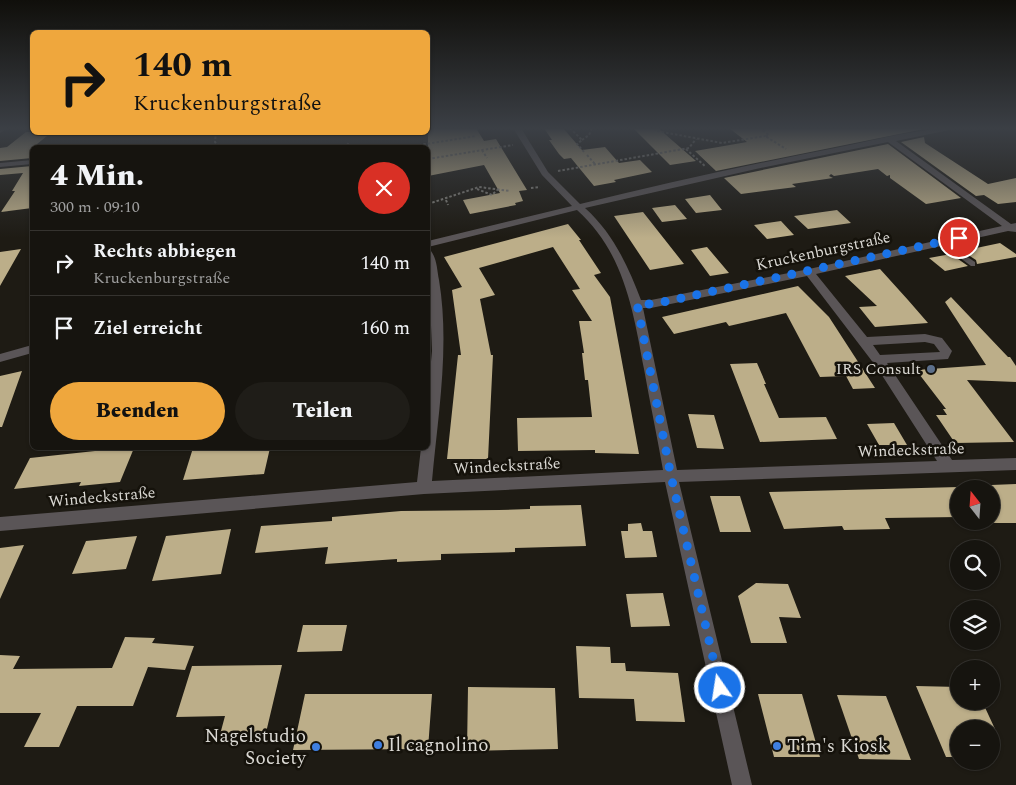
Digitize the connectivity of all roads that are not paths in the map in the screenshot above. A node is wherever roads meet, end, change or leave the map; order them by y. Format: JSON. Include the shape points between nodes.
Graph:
{"nodes":[{"id":1,"x":540,"y":165,"type":"edge"},
{"id":2,"x":768,"y":165,"type":"edge"},
{"id":3,"x":924,"y":165,"type":"edge"},
{"id":4,"x":579,"y":206,"type":"junction"},
{"id":5,"x":1014,"y":228,"type":"edge"},
{"id":6,"x":942,"y":242,"type":"junction"},
{"id":7,"x":430,"y":243,"type":"edge"},
{"id":8,"x":430,"y":257,"type":"edge"},
{"id":9,"x":973,"y":264,"type":"dead end"},
{"id":10,"x":809,"y":272,"type":"junction"},
{"id":11,"x":637,"y":304,"type":"junction"},
{"id":12,"x":865,"y":341,"type":"junction"},
{"id":13,"x":30,"y":350,"type":"edge"},
{"id":14,"x":0,"y":358,"type":"edge"},
{"id":15,"x":878,"y":359,"type":"junction"},
{"id":16,"x":430,"y":430,"type":"edge"},
{"id":17,"x":428,"y":450,"type":"edge"},
{"id":18,"x":1016,"y":464,"type":"edge"},
{"id":19,"x":948,"y":466,"type":"junction"},
{"id":20,"x":671,"y":476,"type":"junction"},
{"id":21,"x":424,"y":488,"type":"junction"},
{"id":22,"x":0,"y":524,"type":"edge"},
{"id":23,"x":742,"y":785,"type":"edge"}],
"edges":[{"from":1,"to":4,"type":"street","via":[[564,194]]},
{"from":2,"to":4,"type":"street"},
{"from":3,"to":5,"type":"street"},
{"from":4,"to":7,"type":"street"},
{"from":4,"to":11,"type":"street","via":[[610,242]]},
{"from":5,"to":6,"type":"street","name":"Kruckenburgstraße"},
{"from":6,"to":9,"type":"lane"},
{"from":6,"to":10,"type":"street","name":"Kruckenburgstraße"},
{"from":8,"to":16,"type":"street","via":[[436,294],[438,352]]},
{"from":10,"to":11,"type":"street","name":"Kruckenburgstraße","via":[[651,304]]},
{"from":10,"to":12,"type":"street"},
{"from":11,"to":20,"type":"street"},
{"from":12,"to":15,"type":"street"},
{"from":12,"to":15,"type":"street","via":[[925,338],[938,341],[946,351],[944,356]]},
{"from":13,"to":14,"type":"street"},
{"from":15,"to":19,"type":"street"},
{"from":17,"to":21,"type":"street"},
{"from":18,"to":19,"type":"street","name":"Windeckstraße"},
{"from":19,"to":20,"type":"street","name":"Windeckstraße"},
{"from":20,"to":21,"type":"street","name":"Windeckstraße"},
{"from":20,"to":23,"type":"street"},
{"from":21,"to":22,"type":"street","name":"Windeckstraße"}]}
